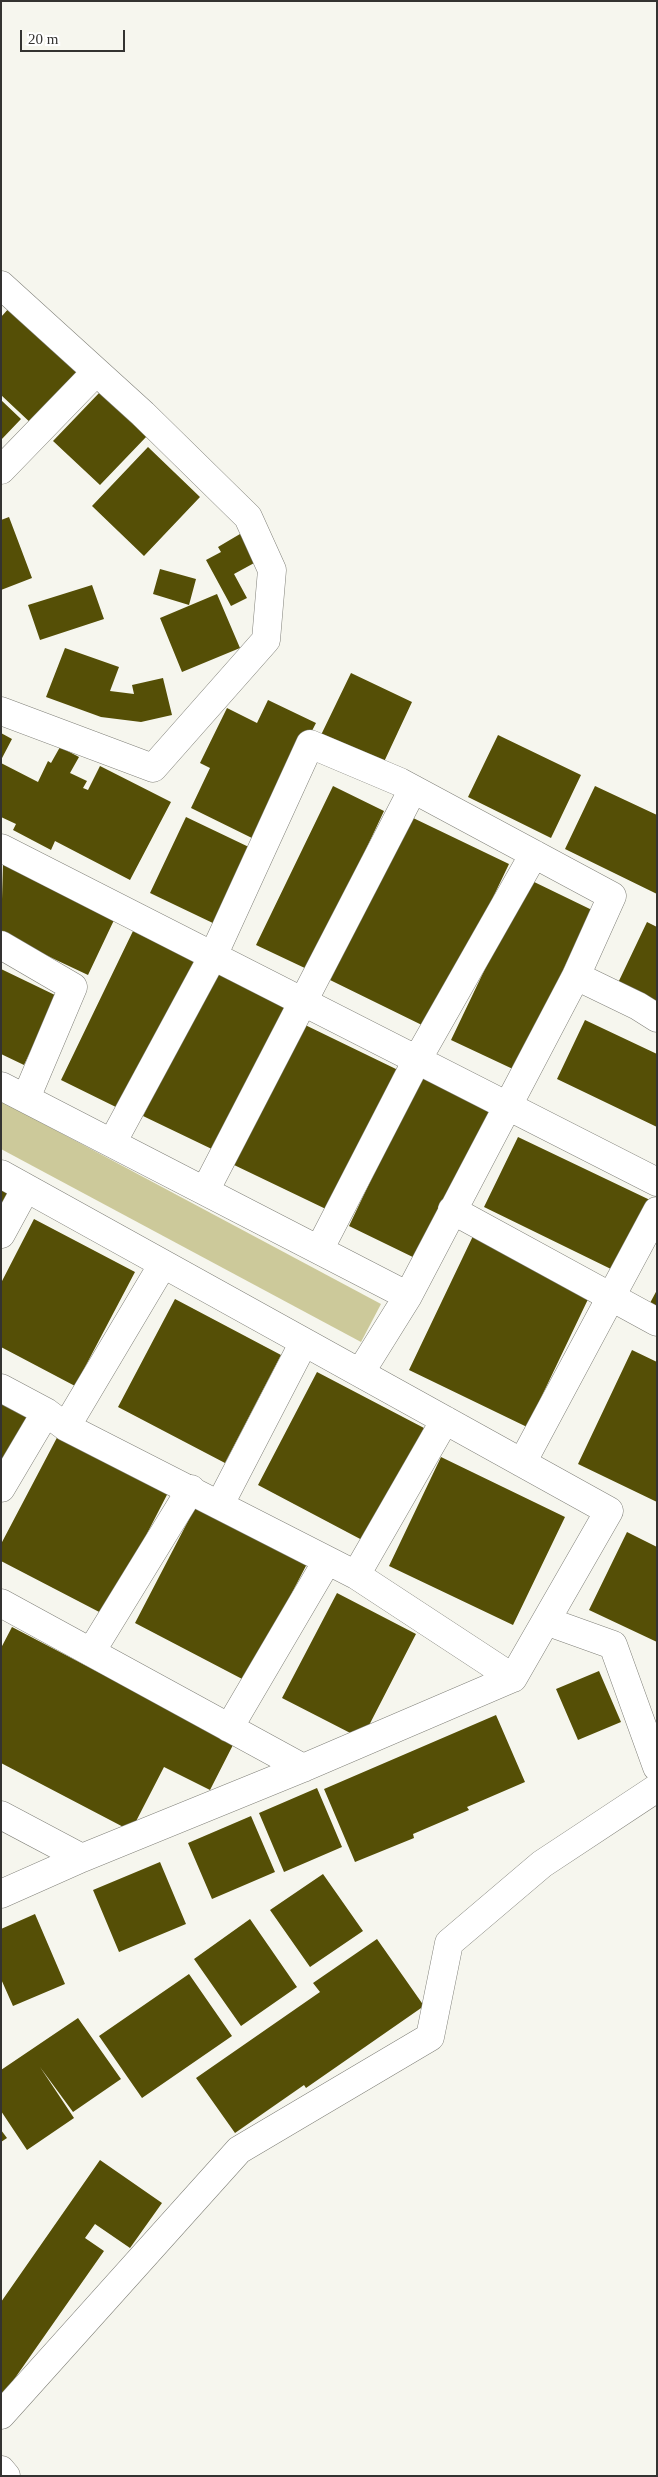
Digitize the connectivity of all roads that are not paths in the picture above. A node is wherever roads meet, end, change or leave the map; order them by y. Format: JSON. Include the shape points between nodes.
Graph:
{"nodes":[{"id":1,"x":5,"y":295,"type":"edge"},
{"id":2,"x":96,"y":372,"type":"junction"},
{"id":3,"x":1,"y":470,"type":"edge"},
{"id":4,"x":1,"y":711,"type":"edge"},
{"id":5,"x":413,"y":789,"type":"junction"},
{"id":6,"x":1,"y":848,"type":"edge"},
{"id":7,"x":534,"y":854,"type":"junction"},
{"id":8,"x":1,"y":945,"type":"edge"},
{"id":9,"x":213,"y":956,"type":"junction"},
{"id":10,"x":576,"y":976,"type":"junction"},
{"id":11,"x":303,"y":1002,"type":"junction"},
{"id":12,"x":657,"y":1018,"type":"edge"},
{"id":13,"x":417,"y":1060,"type":"junction"},
{"id":14,"x":1,"y":1086,"type":"edge"},
{"id":15,"x":26,"y":1098,"type":"junction"},
{"id":16,"x":507,"y":1106,"type":"junction"},
{"id":17,"x":112,"y":1143,"type":"junction"},
{"id":18,"x":1,"y":1174,"type":"edge"},
{"id":19,"x":657,"y":1182,"type":"edge"},
{"id":20,"x":26,"y":1188,"type":"junction"},
{"id":21,"x":205,"y":1191,"type":"junction"},
{"id":22,"x":452,"y":1210,"type":"junction"},
{"id":23,"x":657,"y":1212,"type":"edge"},
{"id":24,"x":1,"y":1234,"type":"edge"},
{"id":25,"x":319,"y":1250,"type":"junction"},
{"id":26,"x":163,"y":1264,"type":"junction"},
{"id":27,"x":408,"y":1296,"type":"junction"},
{"id":28,"x":612,"y":1296,"type":"junction"},
{"id":29,"x":657,"y":1322,"type":"edge"},
{"id":30,"x":304,"y":1342,"type":"junction"},
{"id":31,"x":360,"y":1373,"type":"junction"},
{"id":32,"x":1,"y":1388,"type":"edge"},
{"id":33,"x":56,"y":1419,"type":"junction"},
{"id":34,"x":444,"y":1420,"type":"junction"},
{"id":35,"x":522,"y":1463,"type":"junction"},
{"id":36,"x":1,"y":1488,"type":"edge"},
{"id":37,"x":192,"y":1489,"type":"junction"},
{"id":38,"x":220,"y":1504,"type":"junction"},
{"id":39,"x":327,"y":1561,"type":"junction"},
{"id":40,"x":356,"y":1575,"type":"junction"},
{"id":41,"x":1,"y":1603,"type":"edge"},
{"id":42,"x":546,"y":1621,"type":"junction"},
{"id":43,"x":91,"y":1652,"type":"junction"},
{"id":44,"x":512,"y":1678,"type":"junction"},
{"id":45,"x":228,"y":1728,"type":"junction"},
{"id":46,"x":657,"y":1767,"type":"edge"},
{"id":47,"x":303,"y":1768,"type":"junction"},
{"id":48,"x":657,"y":1788,"type":"edge"},
{"id":49,"x":1,"y":1815,"type":"edge"},
{"id":50,"x":82,"y":1858,"type":"junction"},
{"id":51,"x":1,"y":1894,"type":"edge"},
{"id":52,"x":1,"y":2414,"type":"edge"},
{"id":53,"x":1,"y":2470,"type":"edge"},
{"id":54,"x":6,"y":2476,"type":"edge"}],
"edges":[{"from":1,"to":2,"type":"street"},
{"from":2,"to":3,"type":"street"},
{"from":2,"to":4,"type":"street","via":[[248,518],[272,570],[266,640],[153,768]]},
{"from":5,"to":7,"type":"street"},
{"from":5,"to":9,"type":"street","via":[[310,744]]},
{"from":5,"to":11,"type":"street"},
{"from":6,"to":9,"type":"street"},
{"from":7,"to":10,"type":"street","via":[[612,896]]},
{"from":7,"to":13,"type":"street"},
{"from":8,"to":15,"type":"street","via":[[73,987]]},
{"from":9,"to":11,"type":"street"},
{"from":9,"to":17,"type":"street"},
{"from":10,"to":12,"type":"street"},
{"from":10,"to":16,"type":"street"},
{"from":11,"to":13,"type":"street"},
{"from":11,"to":21,"type":"street"},
{"from":13,"to":16,"type":"street"},
{"from":13,"to":25,"type":"street"},
{"from":14,"to":15,"type":"street"},
{"from":15,"to":17,"type":"street"},
{"from":16,"to":19,"type":"street"},
{"from":16,"to":22,"type":"street"},
{"from":17,"to":21,"type":"street"},
{"from":18,"to":20,"type":"street"},
{"from":20,"to":24,"type":"street"},
{"from":20,"to":26,"type":"street"},
{"from":21,"to":25,"type":"street"},
{"from":22,"to":27,"type":"street"},
{"from":22,"to":28,"type":"street"},
{"from":23,"to":28,"type":"street"},
{"from":25,"to":27,"type":"street"},
{"from":26,"to":30,"type":"street"},
{"from":26,"to":33,"type":"street"},
{"from":27,"to":31,"type":"street"},
{"from":28,"to":29,"type":"street"},
{"from":28,"to":35,"type":"street"},
{"from":30,"to":31,"type":"street"},
{"from":30,"to":38,"type":"street"},
{"from":31,"to":34,"type":"street"},
{"from":32,"to":33,"type":"street"},
{"from":33,"to":36,"type":"street"},
{"from":33,"to":37,"type":"street"},
{"from":34,"to":35,"type":"street"},
{"from":34,"to":40,"type":"street"},
{"from":35,"to":42,"type":"street","via":[[610,1511]]},
{"from":37,"to":38,"type":"street"},
{"from":37,"to":43,"type":"street"},
{"from":38,"to":39,"type":"street"},
{"from":39,"to":40,"type":"street"},
{"from":39,"to":45,"type":"street"},
{"from":40,"to":44,"type":"street"},
{"from":41,"to":43,"type":"street"},
{"from":42,"to":44,"type":"street"},
{"from":42,"to":46,"type":"street","via":[[613,1645]]},
{"from":43,"to":45,"type":"street"},
{"from":44,"to":47,"type":"street"},
{"from":45,"to":47,"type":"street"},
{"from":47,"to":50,"type":"street"},
{"from":48,"to":52,"type":"street","via":[[542,1864],[449,1943],[430,2037],[239,2150]]},
{"from":49,"to":50,"type":"street"},
{"from":50,"to":51,"type":"street"},
{"from":53,"to":54,"type":"street"}]}
